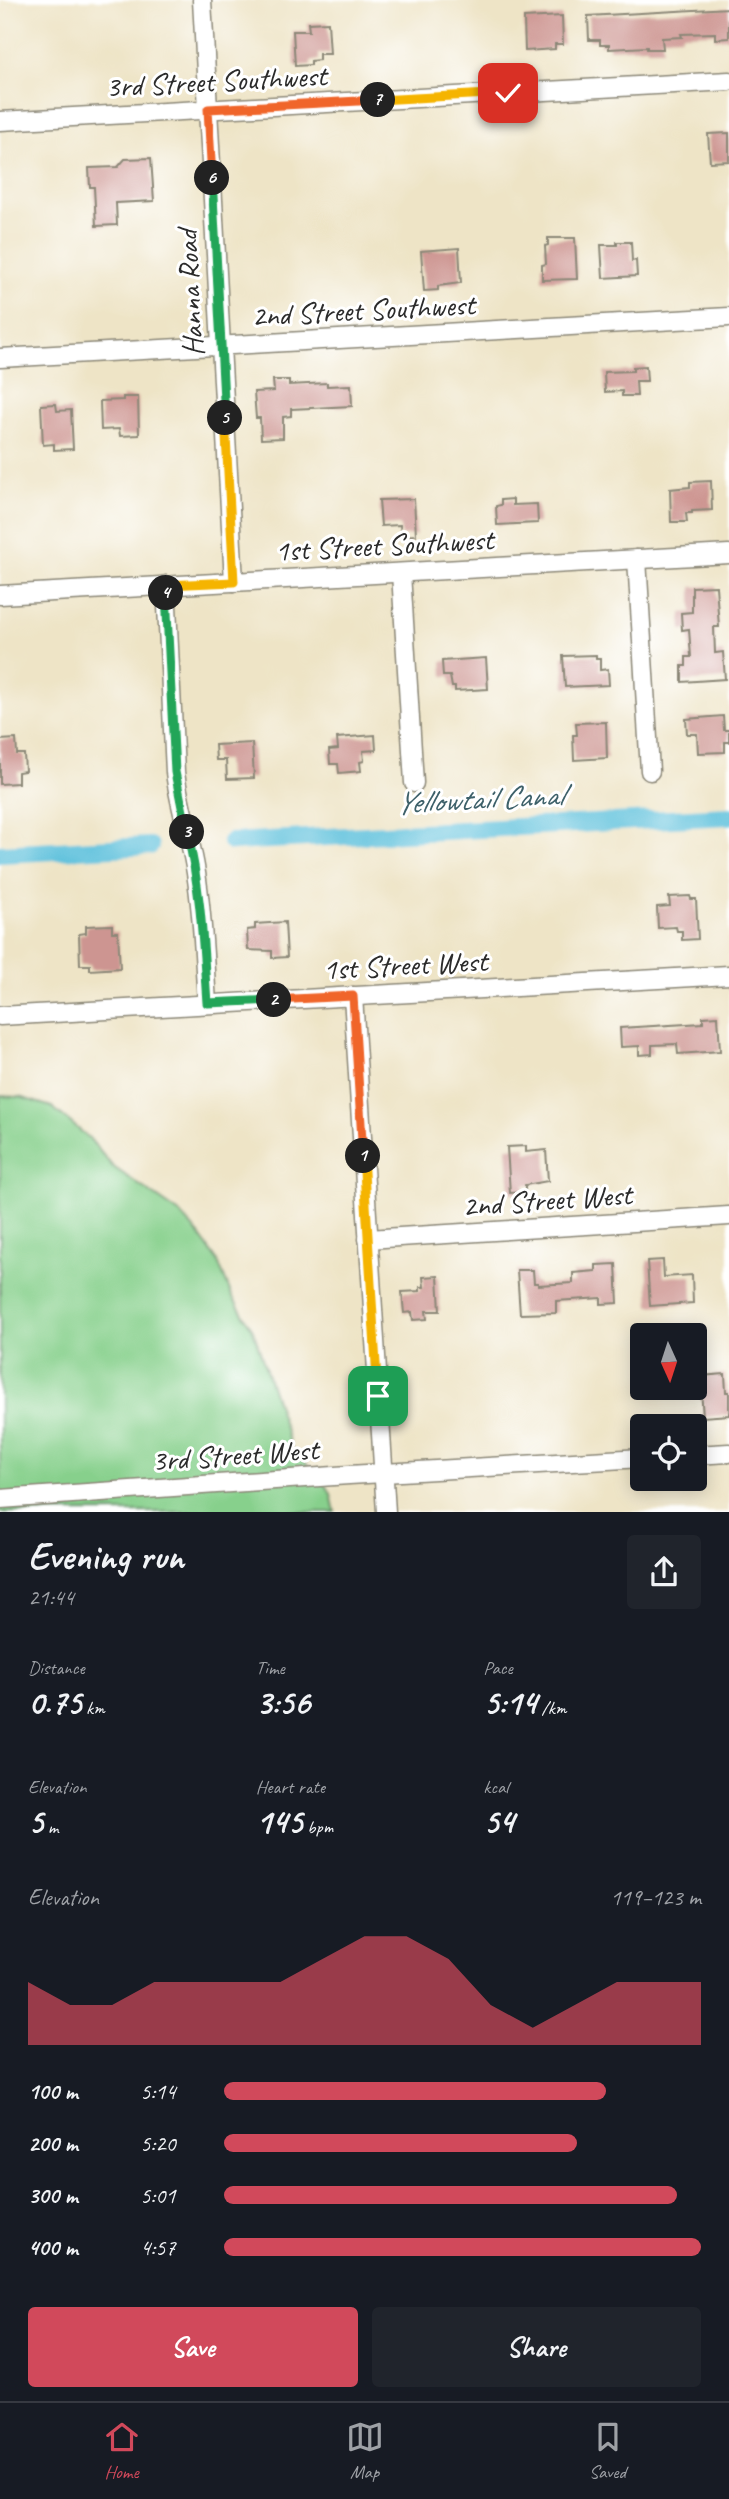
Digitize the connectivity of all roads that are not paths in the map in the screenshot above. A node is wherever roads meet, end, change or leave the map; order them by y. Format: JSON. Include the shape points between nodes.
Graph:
{"nodes":[{"id":1,"x":202,"y":0,"type":"edge"},
{"id":2,"x":729,"y":81,"type":"edge"},
{"id":3,"x":208,"y":109,"type":"junction"},
{"id":4,"x":0,"y":121,"type":"edge"},
{"id":5,"x":729,"y":317,"type":"edge"},
{"id":6,"x":222,"y":346,"type":"junction"},
{"id":7,"x":0,"y":358,"type":"edge"},
{"id":8,"x":729,"y":554,"type":"edge"},
{"id":9,"x":637,"y":559,"type":"junction"},
{"id":10,"x":401,"y":573,"type":"junction"},
{"id":11,"x":234,"y":582,"type":"junction"},
{"id":12,"x":166,"y":585,"type":"junction"},
{"id":13,"x":0,"y":595,"type":"edge"},
{"id":14,"x":650,"y":771,"type":"dead end"},
{"id":15,"x":414,"y":783,"type":"dead end"},
{"id":16,"x":729,"y":975,"type":"edge"},
{"id":17,"x":353,"y":996,"type":"junction"},
{"id":18,"x":207,"y":1003,"type":"junction"},
{"id":19,"x":0,"y":1016,"type":"edge"},
{"id":20,"x":729,"y":1216,"type":"edge"},
{"id":21,"x":368,"y":1239,"type":"junction"},
{"id":22,"x":729,"y":1453,"type":"edge"},
{"id":23,"x":707,"y":1454,"type":"edge"},
{"id":24,"x":630,"y":1459,"type":"edge"},
{"id":25,"x":383,"y":1475,"type":"junction"},
{"id":26,"x":0,"y":1499,"type":"edge"},
{"id":27,"x":386,"y":1512,"type":"edge"}],
"edges":[{"from":1,"to":3,"type":"street","name":"Hanna Road"},
{"from":2,"to":3,"type":"street","name":"3rd Street Southwest"},
{"from":3,"to":4,"type":"street","name":"3rd Street Southwest"},
{"from":3,"to":6,"type":"street","name":"Hanna Road"},
{"from":5,"to":6,"type":"street","name":"2nd Street Southwest"},
{"from":6,"to":7,"type":"street","name":"2nd Street Southwest"},
{"from":6,"to":11,"type":"street","name":"Hanna Road"},
{"from":8,"to":9,"type":"street","name":"1st Street Southwest"},
{"from":9,"to":10,"type":"street","name":"1st Street Southwest"},
{"from":9,"to":14,"type":"street"},
{"from":10,"to":11,"type":"street","name":"1st Street Southwest"},
{"from":10,"to":15,"type":"street"},
{"from":11,"to":12,"type":"street","name":"1st Street Southwest"},
{"from":12,"to":13,"type":"street","name":"1st Street Southwest"},
{"from":12,"to":18,"type":"street","via":[[175,772],[196,870]]},
{"from":16,"to":17,"type":"street","name":"1st Street West"},
{"from":17,"to":18,"type":"street","name":"1st Street West"},
{"from":17,"to":21,"type":"street"},
{"from":18,"to":19,"type":"street","name":"1st Street West"},
{"from":20,"to":21,"type":"street","name":"2nd Street West"},
{"from":21,"to":25,"type":"street"},
{"from":22,"to":23,"type":"street"},
{"from":24,"to":25,"type":"street","name":"3rd Street West"},
{"from":25,"to":26,"type":"street","name":"3rd Street West"},
{"from":25,"to":27,"type":"street"}]}
